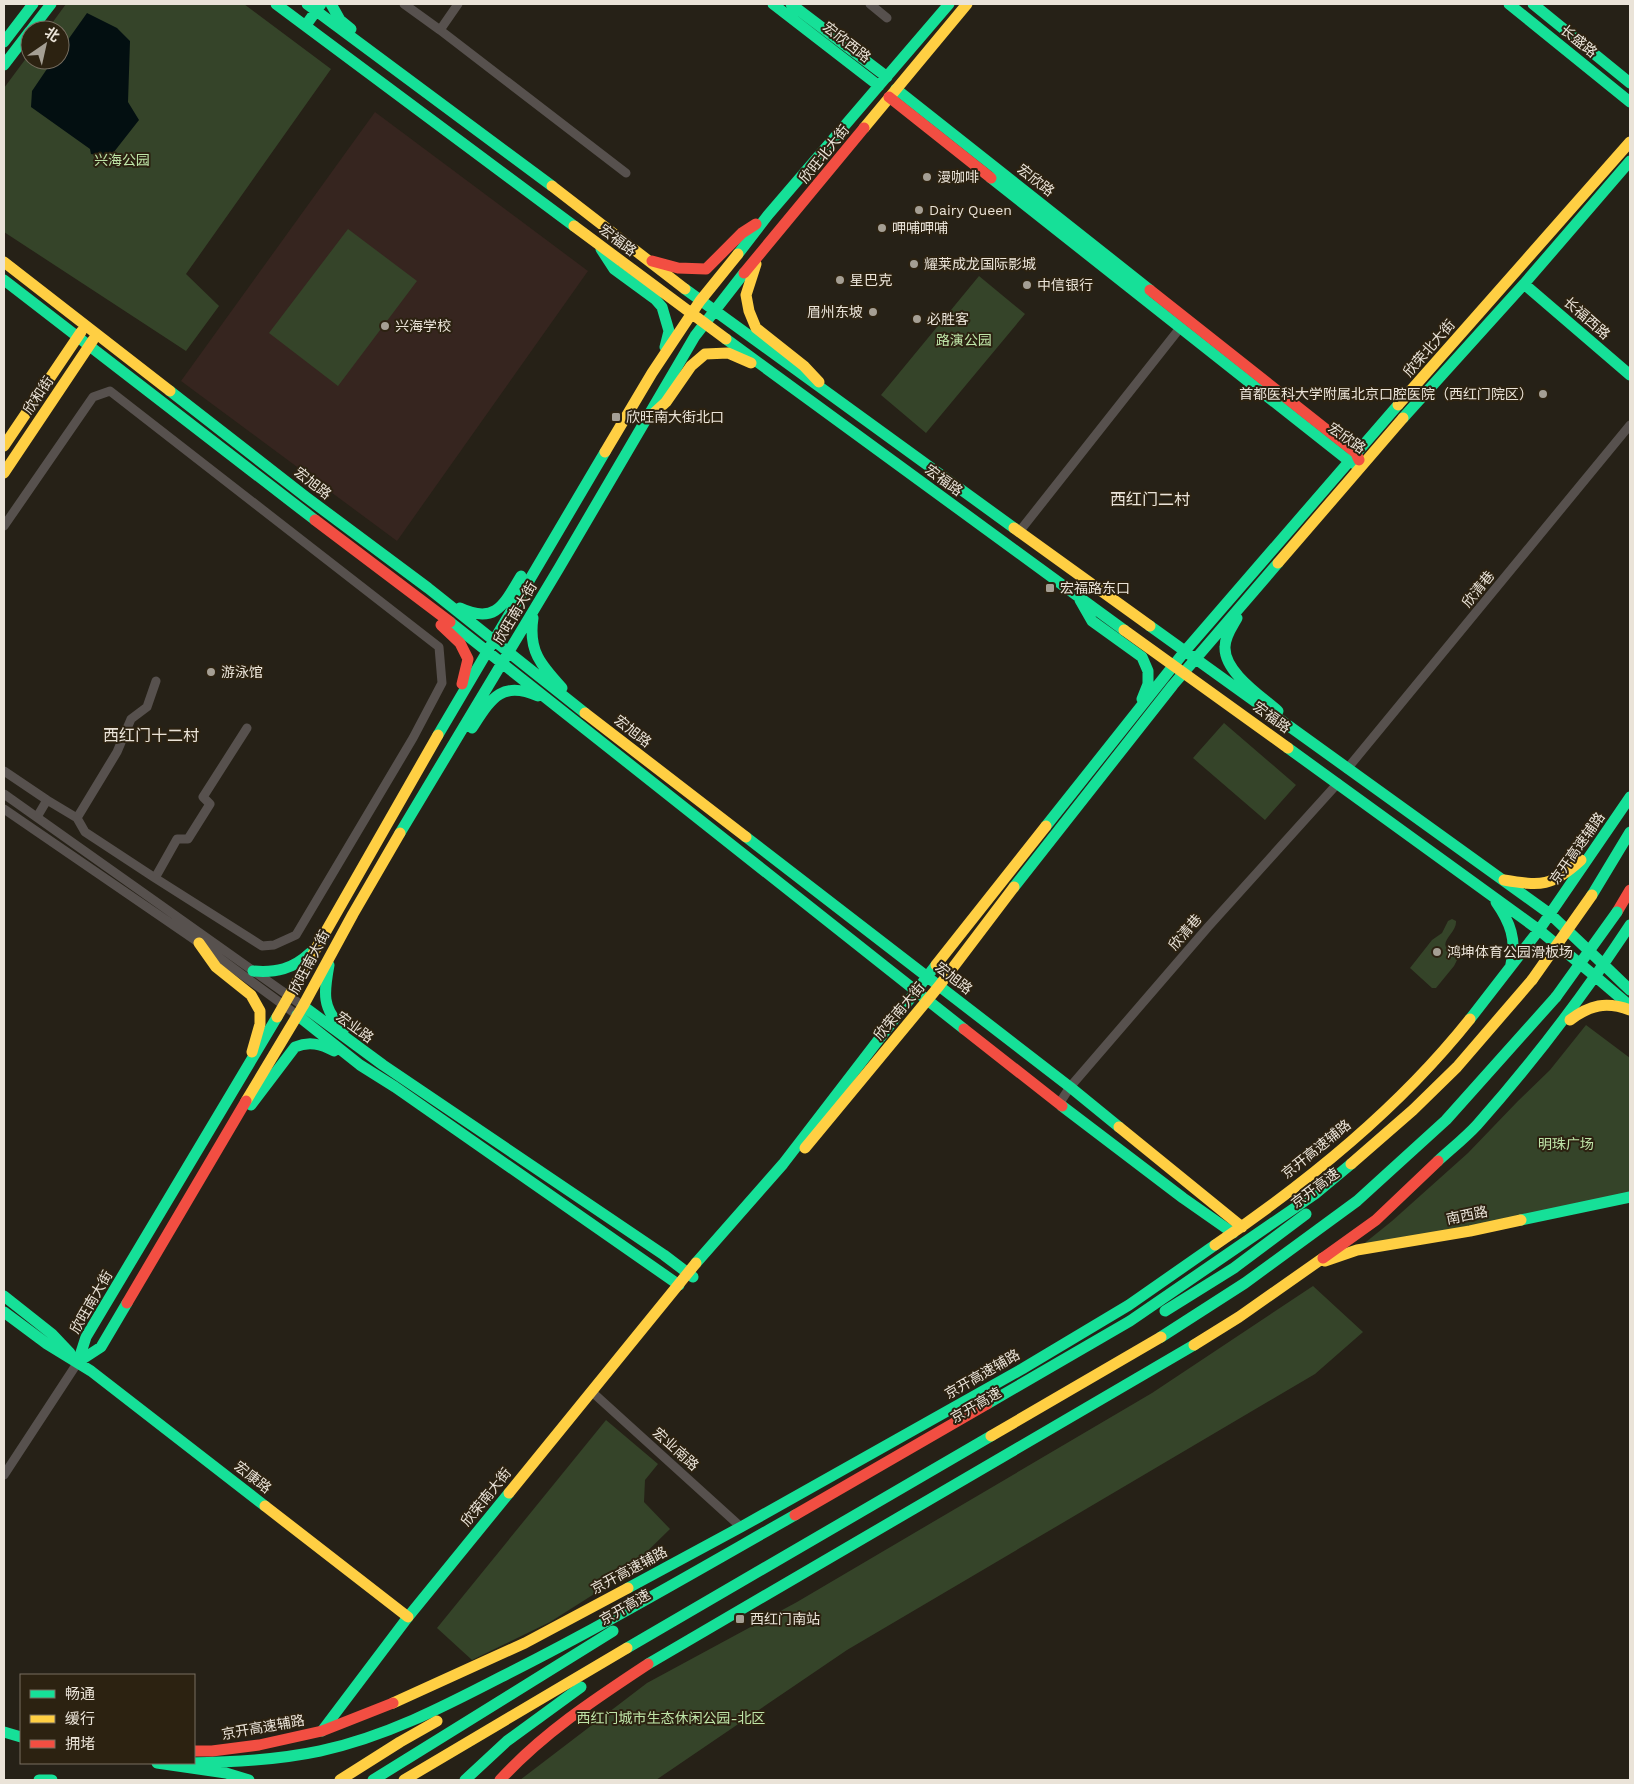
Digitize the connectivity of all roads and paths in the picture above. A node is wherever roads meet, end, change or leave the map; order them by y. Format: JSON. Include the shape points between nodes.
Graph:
{"nodes":[{"id":1,"x":33,"y":4,"type":"edge"},
{"id":2,"x":51,"y":4,"type":"edge"},
{"id":3,"x":276,"y":4,"type":"edge"},
{"id":4,"x":331,"y":4,"type":"edge"},
{"id":5,"x":404,"y":4,"type":"edge"},
{"id":6,"x":458,"y":4,"type":"edge"},
{"id":7,"x":773,"y":4,"type":"edge"},
{"id":8,"x":791,"y":4,"type":"edge"},
{"id":9,"x":870,"y":4,"type":"edge"},
{"id":10,"x":949,"y":4,"type":"edge"},
{"id":11,"x":967,"y":4,"type":"edge"},
{"id":12,"x":1509,"y":4,"type":"edge"},
{"id":13,"x":1533,"y":4,"type":"edge"},
{"id":14,"x":312,"y":5,"type":"edge"},
{"id":15,"x":294,"y":17,"type":"junction"},
{"id":16,"x":887,"y":18,"type":"dead end"},
{"id":17,"x":38,"y":20,"type":"edge"},
{"id":18,"x":306,"y":25,"type":"junction"},
{"id":19,"x":440,"y":30,"type":"junction"},
{"id":20,"x":4,"y":42,"type":"edge"},
{"id":21,"x":20,"y":43,"type":"edge"},
{"id":22,"x":4,"y":65,"type":"edge"},
{"id":23,"x":397,"y":70,"type":"junction"},
{"id":24,"x":883,"y":82,"type":"junction"},
{"id":25,"x":1630,"y":83,"type":"edge"},
{"id":26,"x":893,"y":93,"type":"junction"},
{"id":27,"x":1630,"y":102,"type":"edge"},
{"id":28,"x":1630,"y":142,"type":"edge"},
{"id":29,"x":1630,"y":161,"type":"edge"},
{"id":30,"x":626,"y":173,"type":"dead end"},
{"id":31,"x":768,"y":215,"type":"junction"},
{"id":32,"x":597,"y":243,"type":"junction"},
{"id":33,"x":759,"y":255,"type":"junction"},
{"id":34,"x":648,"y":260,"type":"junction"},
{"id":35,"x":4,"y":262,"type":"edge"},
{"id":36,"x":4,"y":280,"type":"edge"},
{"id":37,"x":1524,"y":284,"type":"junction"},
{"id":38,"x":700,"y":301,"type":"junction"},
{"id":39,"x":713,"y":311,"type":"junction"},
{"id":40,"x":691,"y":314,"type":"junction"},
{"id":41,"x":704,"y":323,"type":"junction"},
{"id":42,"x":86,"y":326,"type":"junction"},
{"id":43,"x":1180,"y":328,"type":"junction"},
{"id":44,"x":97,"y":334,"type":"junction"},
{"id":45,"x":77,"y":338,"type":"junction"},
{"id":46,"x":88,"y":346,"type":"junction"},
{"id":47,"x":652,"y":373,"type":"junction"},
{"id":48,"x":1630,"y":375,"type":"edge"},
{"id":49,"x":777,"y":376,"type":"junction"},
{"id":50,"x":836,"y":400,"type":"junction"},
{"id":51,"x":22,"y":418,"type":"junction"},
{"id":52,"x":642,"y":424,"type":"junction"},
{"id":53,"x":1630,"y":425,"type":"edge"},
{"id":54,"x":35,"y":427,"type":"junction"},
{"id":55,"x":4,"y":446,"type":"edge"},
{"id":56,"x":1353,"y":457,"type":"junction"},
{"id":57,"x":1362,"y":467,"type":"junction"},
{"id":58,"x":4,"y":473,"type":"edge"},
{"id":59,"x":4,"y":526,"type":"edge"},
{"id":60,"x":1019,"y":532,"type":"junction"},
{"id":61,"x":543,"y":555,"type":"junction"},
{"id":62,"x":405,"y":588,"type":"junction"},
{"id":63,"x":428,"y":588,"type":"junction"},
{"id":64,"x":1079,"y":598,"type":"junction"},
{"id":65,"x":1243,"y":604,"type":"junction"},
{"id":66,"x":535,"y":609,"type":"junction"},
{"id":67,"x":490,"y":646,"type":"junction"},
{"id":68,"x":1185,"y":651,"type":"junction"},
{"id":69,"x":505,"y":658,"type":"junction"},
{"id":70,"x":1195,"y":658,"type":"junction"},
{"id":71,"x":1179,"y":668,"type":"junction"},
{"id":72,"x":156,"y":681,"type":"dead end"},
{"id":73,"x":456,"y":703,"type":"junction"},
{"id":74,"x":565,"y":704,"type":"junction"},
{"id":75,"x":1136,"y":713,"type":"junction"},
{"id":76,"x":247,"y":728,"type":"dead end"},
{"id":77,"x":1302,"y":736,"type":"junction"},
{"id":78,"x":445,"y":757,"type":"junction"},
{"id":79,"x":1347,"y":770,"type":"junction"},
{"id":80,"x":4,"y":771,"type":"edge"},
{"id":81,"x":1338,"y":783,"type":"junction"},
{"id":82,"x":4,"y":794,"type":"edge"},
{"id":83,"x":1630,"y":797,"type":"edge"},
{"id":84,"x":47,"y":800,"type":"junction"},
{"id":85,"x":4,"y":809,"type":"edge"},
{"id":86,"x":37,"y":817,"type":"junction"},
{"id":87,"x":77,"y":818,"type":"junction"},
{"id":88,"x":1630,"y":832,"type":"edge"},
{"id":89,"x":1603,"y":837,"type":"junction"},
{"id":90,"x":1630,"y":852,"type":"edge"},
{"id":91,"x":155,"y":878,"type":"junction"},
{"id":92,"x":1501,"y":880,"type":"junction"},
{"id":93,"x":1630,"y":890,"type":"edge"},
{"id":94,"x":1490,"y":894,"type":"junction"},
{"id":95,"x":1596,"y":898,"type":"junction"},
{"id":96,"x":1550,"y":914,"type":"junction"},
{"id":97,"x":1630,"y":925,"type":"edge"},
{"id":98,"x":1540,"y":930,"type":"junction"},
{"id":99,"x":198,"y":939,"type":"junction"},
{"id":100,"x":319,"y":944,"type":"junction"},
{"id":101,"x":331,"y":952,"type":"junction"},
{"id":102,"x":1604,"y":965,"type":"junction"},
{"id":103,"x":253,"y":971,"type":"junction"},
{"id":104,"x":1507,"y":974,"type":"junction"},
{"id":105,"x":927,"y":977,"type":"junction"},
{"id":106,"x":1596,"y":977,"type":"junction"},
{"id":107,"x":1536,"y":983,"type":"junction"},
{"id":108,"x":939,"y":986,"type":"junction"},
{"id":109,"x":916,"y":990,"type":"junction"},
{"id":110,"x":1630,"y":990,"type":"edge"},
{"id":111,"x":928,"y":999,"type":"junction"},
{"id":112,"x":287,"y":1000,"type":"junction"},
{"id":113,"x":1630,"y":1006,"type":"edge"},
{"id":114,"x":300,"y":1010,"type":"junction"},
{"id":115,"x":1630,"y":1010,"type":"edge"},
{"id":116,"x":1556,"y":1031,"type":"junction"},
{"id":117,"x":360,"y":1065,"type":"junction"},
{"id":118,"x":382,"y":1065,"type":"junction"},
{"id":119,"x":248,"y":1066,"type":"junction"},
{"id":120,"x":1070,"y":1087,"type":"junction"},
{"id":121,"x":1059,"y":1104,"type":"junction"},
{"id":122,"x":231,"y":1127,"type":"junction"},
{"id":123,"x":1352,"y":1178,"type":"dead end"},
{"id":124,"x":1337,"y":1191,"type":"dead end"},
{"id":125,"x":1630,"y":1197,"type":"edge"},
{"id":126,"x":1237,"y":1230,"type":"junction"},
{"id":127,"x":1311,"y":1266,"type":"junction"},
{"id":128,"x":690,"y":1276,"type":"junction"},
{"id":129,"x":678,"y":1285,"type":"junction"},
{"id":130,"x":4,"y":1296,"type":"edge"},
{"id":131,"x":4,"y":1312,"type":"edge"},
{"id":132,"x":78,"y":1362,"type":"junction"},
{"id":133,"x":592,"y":1392,"type":"junction"},
{"id":134,"x":4,"y":1475,"type":"edge"},
{"id":135,"x":741,"y":1527,"type":"junction"},
{"id":136,"x":680,"y":1616,"type":"junction"},
{"id":137,"x":408,"y":1617,"type":"junction"},
{"id":138,"x":569,"y":1643,"type":"junction"},
{"id":139,"x":322,"y":1732,"type":"junction"},
{"id":140,"x":195,"y":1751,"type":"edge"},
{"id":141,"x":195,"y":1763,"type":"edge"},
{"id":142,"x":164,"y":1764,"type":"edge"},
{"id":143,"x":39,"y":1780,"type":"edge"},
{"id":144,"x":52,"y":1780,"type":"edge"},
{"id":145,"x":249,"y":1780,"type":"edge"},
{"id":146,"x":340,"y":1780,"type":"edge"},
{"id":147,"x":373,"y":1780,"type":"edge"},
{"id":148,"x":404,"y":1780,"type":"edge"},
{"id":149,"x":464,"y":1780,"type":"edge"},
{"id":150,"x":500,"y":1780,"type":"edge"}],
"edges":[{"from":1,"to":20,"type":"main road"},
{"from":2,"to":17,"type":"main road"},
{"from":3,"to":15,"type":"main road","name":"宏福路"},
{"from":4,"to":23,"type":"main road","via":[[340,20]]},
{"from":5,"to":19,"type":"street"},
{"from":6,"to":19,"type":"street"},
{"from":7,"to":24,"type":"main road","name":"宏欣西路"},
{"from":8,"to":24,"type":"main road","name":"宏欣西路"},
{"from":9,"to":16,"type":"street"},
{"from":10,"to":24,"type":"main road","name":"欣旺北大街"},
{"from":11,"to":26,"type":"main road","name":"欣旺北大街"},
{"from":12,"to":27,"type":"main road","name":"长盛路"},
{"from":13,"to":25,"type":"main road","name":"长盛路"},
{"from":14,"to":15,"type":"main road"},
{"from":14,"to":18,"type":"main road"},
{"from":14,"to":23,"type":"main road","name":"宏福路"},
{"from":15,"to":18,"type":"main road","name":"宏福路"},
{"from":18,"to":32,"type":"main road","name":"宏福路"},
{"from":19,"to":30,"type":"street"},
{"from":21,"to":22,"type":"main road"},
{"from":23,"to":34,"type":"main road","name":"宏福路"},
{"from":24,"to":31,"type":"main road","name":"欣旺北大街"},
{"from":26,"to":33,"type":"main road","name":"欣旺北大街"},
{"from":26,"to":43,"type":"main road","name":"宏欣路"},
{"from":26,"to":56,"type":"main road","name":"宏欣路"},
{"from":28,"to":56,"type":"main road","name":"欣荣北大街"},
{"from":29,"to":37,"type":"main road","name":"欣荣北大街"},
{"from":31,"to":34,"type":"main road","via":[[742,233],[706,269],[678,268]]},
{"from":31,"to":38,"type":"main road","name":"欣旺北大街"},
{"from":32,"to":40,"type":"main road","name":"宏福路"},
{"from":32,"to":47,"type":"main road","via":[[614,269],[662,307],[670,331]]},
{"from":33,"to":39,"type":"main road","name":"欣旺北大街"},
{"from":33,"to":50,"type":"main road","via":[[746,295],[748,311],[756,328],[804,366]]},
{"from":34,"to":38,"type":"main road","name":"宏福路"},
{"from":35,"to":42,"type":"main road","name":"宏旭路"},
{"from":36,"to":45,"type":"main road","name":"宏旭路"},
{"from":37,"to":48,"type":"main road","name":"长福西路"},
{"from":37,"to":57,"type":"main road","name":"欣荣北大街"},
{"from":38,"to":39,"type":"main road","name":"宏福路"},
{"from":38,"to":40,"type":"main road","name":"欣旺北大街"},
{"from":39,"to":41,"type":"main road","name":"欣旺北大街"},
{"from":39,"to":50,"type":"main road","name":"宏福路"},
{"from":40,"to":41,"type":"main road","name":"宏福路"},
{"from":40,"to":47,"type":"main road","name":"欣旺南大街"},
{"from":41,"to":49,"type":"main road","name":"宏福路"},
{"from":41,"to":52,"type":"main road","name":"欣旺南大街"},
{"from":42,"to":44,"type":"main road","name":"宏旭路"},
{"from":42,"to":45,"type":"main road","name":"欣和街"},
{"from":43,"to":56,"type":"main road","name":"宏欣路"},
{"from":43,"to":60,"type":"street"},
{"from":44,"to":46,"type":"main road","name":"欣和街"},
{"from":44,"to":63,"type":"main road","name":"宏旭路"},
{"from":45,"to":46,"type":"main road","name":"宏旭路"},
{"from":45,"to":51,"type":"main road","name":"欣和街"},
{"from":46,"to":54,"type":"main road","name":"欣和街"},
{"from":46,"to":62,"type":"main road","name":"宏旭路"},
{"from":47,"to":61,"type":"main road","name":"欣旺南大街"},
{"from":49,"to":52,"type":"main road","via":[[728,353],[704,354],[691,366],[666,402]]},
{"from":49,"to":64,"type":"main road","name":"宏福路"},
{"from":50,"to":60,"type":"main road","name":"宏福路"},
{"from":51,"to":54,"type":"main road","via":[[31,416]]},
{"from":51,"to":55,"type":"main road","name":"欣和街"},
{"from":52,"to":66,"type":"main road","name":"欣旺南大街"},
{"from":53,"to":79,"type":"street","name":"欣清巷"},
{"from":54,"to":58,"type":"main road","name":"欣和街"},
{"from":56,"to":57,"type":"main road","name":"宏欣路"},
{"from":56,"to":68,"type":"main road","name":"欣荣北大街"},
{"from":57,"to":65,"type":"main road","name":"欣荣北大街"},
{"from":59,"to":91,"type":"street","via":[[93,397],[110,391],[439,647],[442,683],[296,935],[274,945],[262,946]]},
{"from":60,"to":68,"type":"main road","name":"宏福路"},
{"from":61,"to":63,"type":"main road","via":[[530,562],[505,602],[487,616],[469,613]]},
{"from":61,"to":67,"type":"main road","name":"欣旺南大街"},
{"from":62,"to":67,"type":"main road","name":"宏旭路"},
{"from":62,"to":73,"type":"main road","via":[[426,614],[460,643],[468,659]]},
{"from":63,"to":67,"type":"main road","name":"宏旭路"},
{"from":64,"to":71,"type":"main road","name":"宏福路"},
{"from":64,"to":75,"type":"main road","via":[[1092,621],[1146,663],[1148,684]]},
{"from":65,"to":70,"type":"main road","name":"欣荣北大街"},
{"from":65,"to":77,"type":"main road","via":[[1227,638],[1225,649],[1230,664],[1241,679]]},
{"from":66,"to":69,"type":"main road","name":"欣旺南大街"},
{"from":66,"to":74,"type":"main road","via":[[531,643],[544,669],[564,690]]},
{"from":67,"to":69,"type":"main road","name":"宏旭路"},
{"from":67,"to":73,"type":"main road","name":"欣旺南大街"},
{"from":68,"to":70,"type":"main road","name":"宏福路"},
{"from":68,"to":71,"type":"main road","name":"欣荣北大街"},
{"from":69,"to":74,"type":"main road","name":"宏旭路"},
{"from":69,"to":78,"type":"main road","name":"欣旺南大街"},
{"from":70,"to":71,"type":"main road","name":"欣荣北大街"},
{"from":70,"to":77,"type":"main road","name":"宏福路"},
{"from":71,"to":75,"type":"main road","name":"欣荣南大街"},
{"from":71,"to":81,"type":"main road","name":"宏福路"},
{"from":71,"to":108,"type":"main road","name":"欣荣南大街"},
{"from":72,"to":87,"type":"street","via":[[147,707],[131,719],[117,752]]},
{"from":73,"to":100,"type":"main road","name":"欣旺南大街"},
{"from":74,"to":78,"type":"main road","via":[[513,689],[498,693]]},
{"from":74,"to":105,"type":"main road","name":"宏旭路"},
{"from":74,"to":109,"type":"main road","name":"宏旭路"},
{"from":75,"to":105,"type":"main road","name":"欣荣南大街"},
{"from":76,"to":91,"type":"street","via":[[203,797],[210,804],[188,838],[176,839]]},
{"from":77,"to":79,"type":"main road","name":"宏福路"},
{"from":78,"to":101,"type":"main road","name":"欣旺南大街"},
{"from":79,"to":92,"type":"main road","name":"宏福路"},
{"from":80,"to":84,"type":"street"},
{"from":81,"to":94,"type":"main road","name":"宏福路"},
{"from":81,"to":120,"type":"street","name":"欣清巷"},
{"from":82,"to":86,"type":"street","name":"宏业路"},
{"from":83,"to":89,"type":"main road","name":"京开高速辅路"},
{"from":84,"to":86,"type":"street"},
{"from":84,"to":87,"type":"street"},
{"from":85,"to":99,"type":"street","name":"宏业路"},
{"from":86,"to":99,"type":"street","name":"宏业路"},
{"from":87,"to":91,"type":"street","via":[[85,832]]},
{"from":88,"to":95,"type":"main road"},
{"from":89,"to":92,"type":"main road","via":[[1571,870],[1553,882],[1526,884]]},
{"from":89,"to":96,"type":"main road","name":"京开高速辅路"},
{"from":90,"to":95,"type":"main road"},
{"from":92,"to":96,"type":"main road","name":"宏福路"},
{"from":93,"to":136,"type":"main road","bridge":true,"via":[[1556,997],[1521,1038],[1439,1126],[1357,1201],[1245,1283],[1127,1357]]},
{"from":94,"to":98,"type":"main road","name":"宏福路"},
{"from":94,"to":104,"type":"main road","via":[[1513,931],[1514,955]]},
{"from":95,"to":107,"type":"main road"},
{"from":96,"to":98,"type":"main road","name":"京开高速辅路"},
{"from":96,"to":102,"type":"main road","name":"宏福路"},
{"from":97,"to":102,"type":"main road"},
{"from":98,"to":104,"type":"main road","name":"京开高速辅路"},
{"from":98,"to":106,"type":"main road","name":"宏福路"},
{"from":99,"to":103,"type":"street","name":"宏业路"},
{"from":99,"to":112,"type":"street","name":"宏业路"},
{"from":99,"to":119,"type":"main road","via":[[216,967],[251,996],[260,1011],[260,1024]]},
{"from":100,"to":103,"type":"main road","via":[[304,959],[287,969],[271,973]]},
{"from":100,"to":112,"type":"main road","name":"欣旺南大街"},
{"from":101,"to":114,"type":"main road","name":"欣旺南大街"},
{"from":101,"to":118,"type":"main road","via":[[324,989],[325,1004],[337,1024],[367,1046]]},
{"from":102,"to":106,"type":"main road"},
{"from":102,"to":110,"type":"main road","name":"宏福路"},
{"from":103,"to":112,"type":"street","name":"宏业路"},
{"from":104,"to":126,"type":"main road","name":"京开高速辅路","via":[[1416,1082],[1372,1124]]},
{"from":105,"to":108,"type":"main road","name":"宏旭路"},
{"from":105,"to":109,"type":"main road","name":"欣荣南大街"},
{"from":106,"to":113,"type":"main road","name":"宏福路"},
{"from":106,"to":116,"type":"main road"},
{"from":107,"to":123,"type":"main road","name":"京开高速","via":[[1506,1027],[1433,1107]]},
{"from":107,"to":138,"type":"main road","via":[[1413,1110],[1315,1194],[1229,1254],[1107,1335]]},
{"from":108,"to":111,"type":"main road","name":"欣荣南大街"},
{"from":108,"to":120,"type":"main road","name":"宏旭路"},
{"from":109,"to":111,"type":"main road","name":"宏旭路"},
{"from":109,"to":128,"type":"main road","name":"欣荣南大街","via":[[783,1164]]},
{"from":111,"to":121,"type":"main road","name":"宏旭路"},
{"from":111,"to":128,"type":"main road","name":"欣荣南大街","via":[[772,1190]]},
{"from":112,"to":114,"type":"street","name":"宏业路"},
{"from":112,"to":119,"type":"main road","name":"欣旺南大街"},
{"from":114,"to":117,"type":"main road","name":"宏业路"},
{"from":114,"to":118,"type":"main road","name":"宏业路"},
{"from":114,"to":122,"type":"main road","name":"欣旺南大街"},
{"from":115,"to":116,"type":"main road","via":[[1616,1004],[1602,1004],[1580,1011]]},
{"from":116,"to":127,"type":"main road","via":[[1476,1126],[1376,1220]]},
{"from":117,"to":122,"type":"main road","via":[[321,1044],[303,1044],[287,1056],[262,1093]]},
{"from":117,"to":129,"type":"main road","name":"宏业路"},
{"from":118,"to":128,"type":"main road","name":"宏业路","via":[[664,1255]]},
{"from":119,"to":132,"type":"main road","name":"欣旺南大街","via":[[86,1337]]},
{"from":120,"to":121,"type":"street","name":"欣清巷"},
{"from":120,"to":126,"type":"main road","name":"宏旭路"},
{"from":121,"to":126,"type":"main road","name":"宏旭路","via":[[1183,1198]]},
{"from":122,"to":132,"type":"main road","name":"欣旺南大街","via":[[101,1347]]},
{"from":124,"to":147,"type":"main road","name":"京开高速","via":[[1234,1268],[1140,1326],[626,1624]]},
{"from":125,"to":127,"type":"main road","name":"南西路","via":[[1470,1231],[1357,1250]]},
{"from":126,"to":135,"type":"main road","name":"京开高速辅路","via":[[1120,1310],[1022,1369]]},
{"from":127,"to":150,"type":"main road","via":[[1239,1318],[1168,1362],[653,1661],[543,1736]]},
{"from":128,"to":129,"type":"main road","name":"欣荣南大街"},
{"from":129,"to":133,"type":"main road","name":"欣荣南大街"},
{"from":130,"to":132,"type":"main road","name":"宏康路","via":[[52,1334]]},
{"from":131,"to":132,"type":"main road","name":"宏康路"},
{"from":132,"to":134,"type":"street"},
{"from":132,"to":137,"type":"main road","name":"宏康路"},
{"from":133,"to":135,"type":"street","name":"宏业南路"},
{"from":133,"to":137,"type":"main road","name":"欣荣南大街"},
{"from":135,"to":139,"type":"main road","name":"京开高速辅路","via":[[525,1643]]},
{"from":136,"to":148,"type":"main road"},
{"from":136,"to":149,"type":"main road","via":[[508,1741]]},
{"from":137,"to":139,"type":"main road","name":"欣荣南大街"},
{"from":138,"to":141,"type":"main road","via":[[416,1720],[371,1737],[281,1758]]},
{"from":138,"to":146,"type":"main road"},
{"from":139,"to":140,"type":"main road","name":"京开高速辅路","via":[[259,1745]]},
{"from":142,"to":145,"type":"main road","via":[[226,1773]]},
{"from":143,"to":144,"type":"main road"}]}
